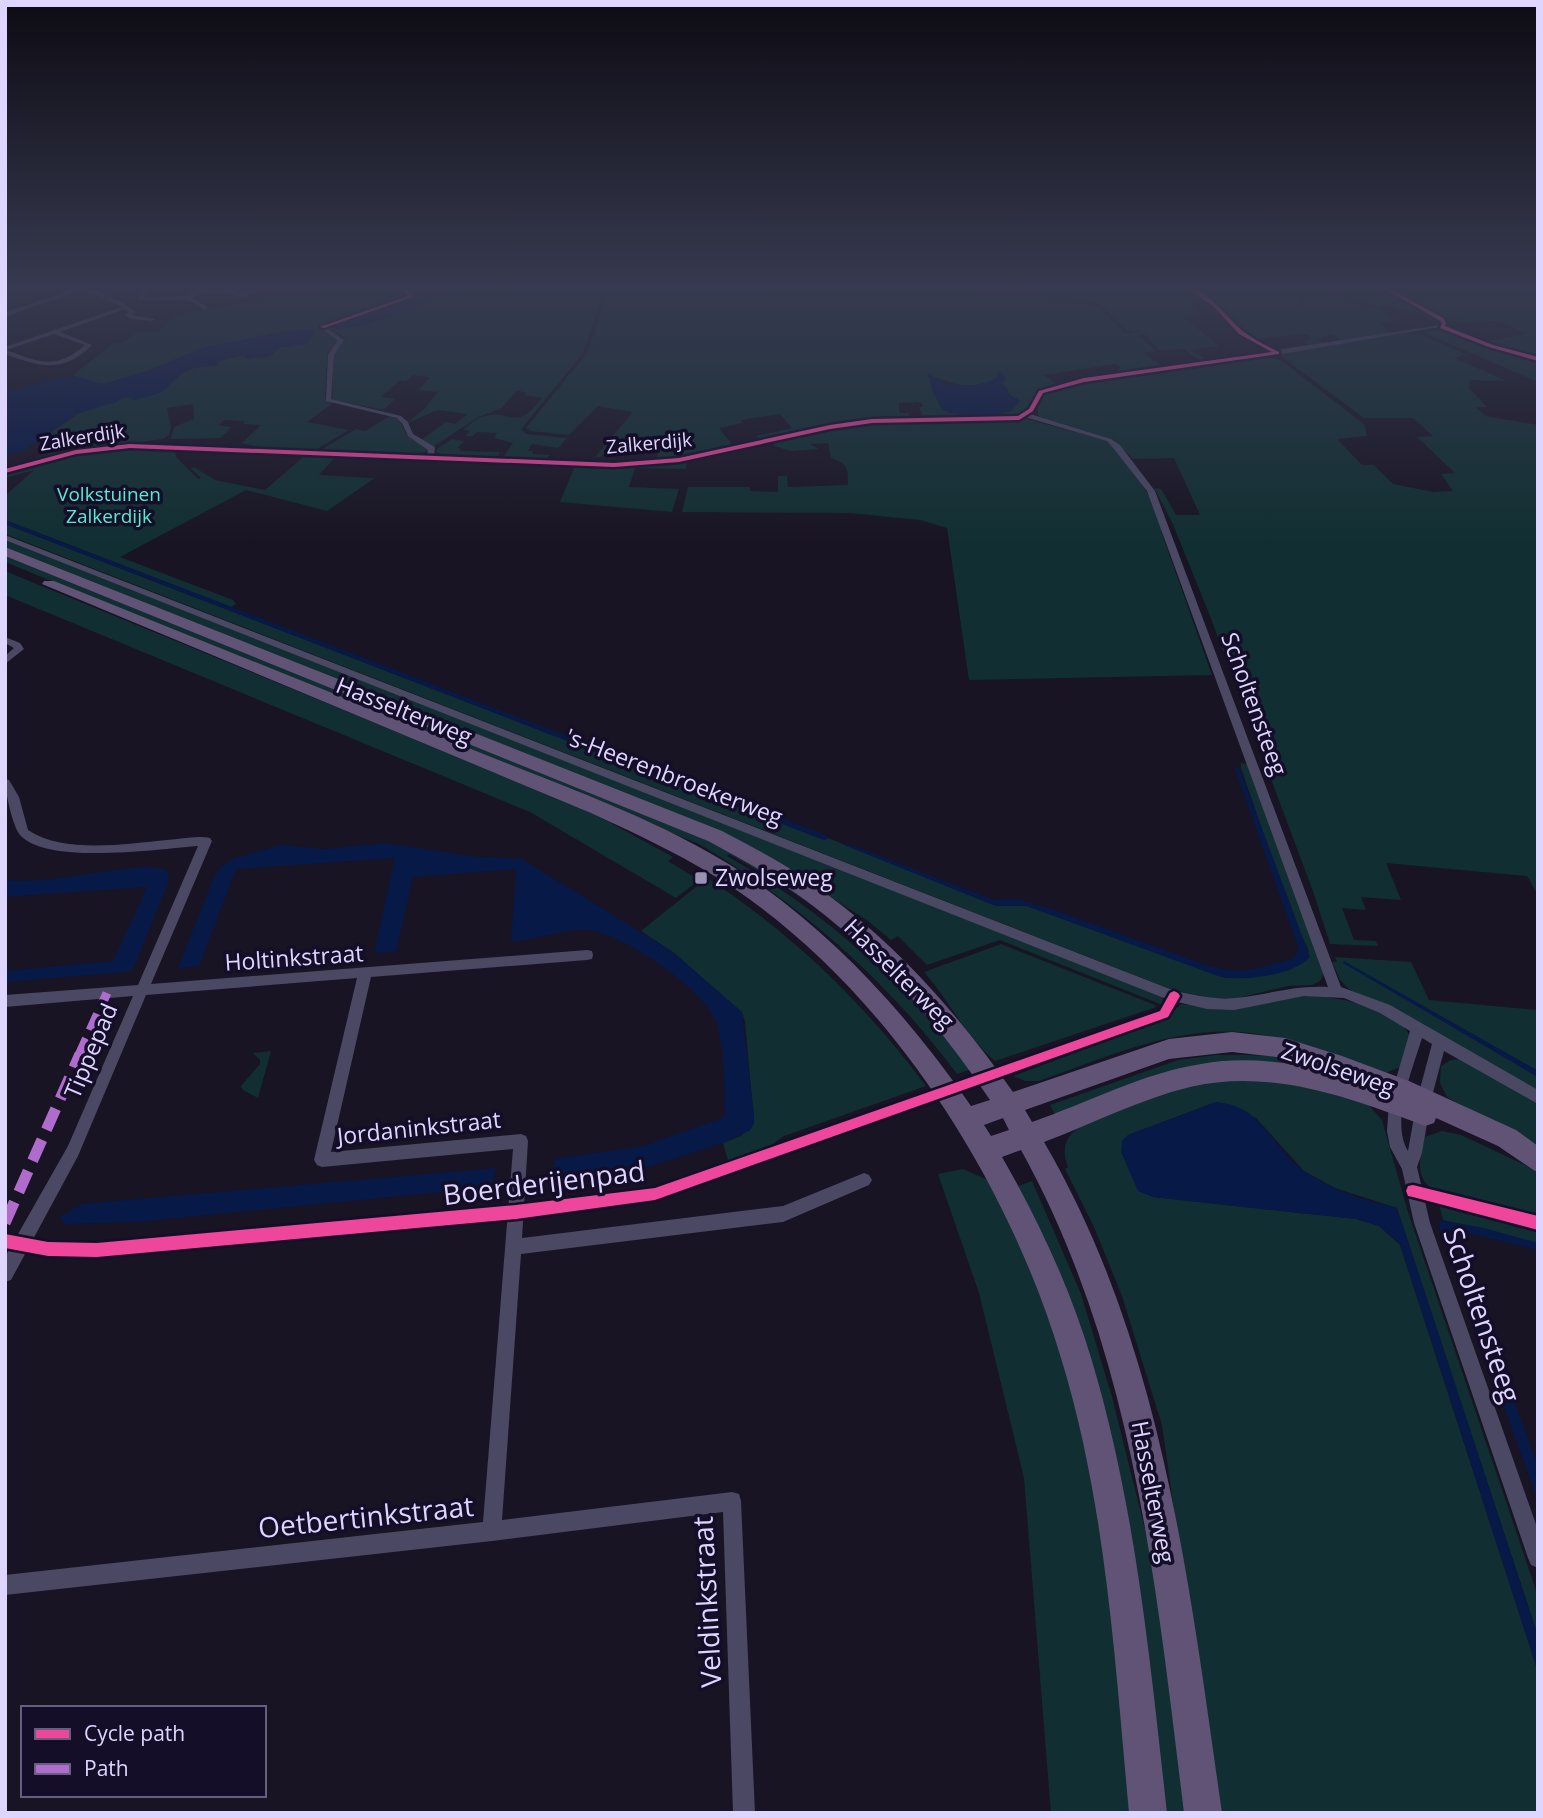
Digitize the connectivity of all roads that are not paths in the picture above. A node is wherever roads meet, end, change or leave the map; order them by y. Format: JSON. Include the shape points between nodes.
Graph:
{"nodes":[{"id":1,"x":329,"y":372,"type":"edge"},
{"id":2,"x":1134,"y":372,"type":"edge"},
{"id":3,"x":1027,"y":415,"type":"junction"},
{"id":4,"x":430,"y":456,"type":"junction"},
{"id":5,"x":5,"y":471,"type":"edge"},
{"id":6,"x":5,"y":537,"type":"edge"},
{"id":7,"x":5,"y":551,"type":"edge"},
{"id":8,"x":5,"y":566,"type":"edge"},
{"id":9,"x":5,"y":640,"type":"edge"},
{"id":10,"x":5,"y":661,"type":"edge"},
{"id":11,"x":5,"y":783,"type":"edge"},
{"id":12,"x":587,"y":955,"type":"dead end"},
{"id":13,"x":365,"y":974,"type":"junction"},
{"id":14,"x":141,"y":990,"type":"junction"},
{"id":15,"x":1336,"y":991,"type":"junction"},
{"id":16,"x":5,"y":1001,"type":"edge"},
{"id":17,"x":1418,"y":1028,"type":"junction"},
{"id":18,"x":1440,"y":1041,"type":"junction"},
{"id":19,"x":1398,"y":1096,"type":"junction"},
{"id":20,"x":1538,"y":1098,"type":"edge"},
{"id":21,"x":1006,"y":1104,"type":"junction"},
{"id":22,"x":1423,"y":1107,"type":"junction"},
{"id":23,"x":968,"y":1119,"type":"junction"},
{"id":24,"x":1026,"y":1136,"type":"junction"},
{"id":25,"x":986,"y":1150,"type":"junction"},
{"id":26,"x":1536,"y":1159,"type":"edge"},
{"id":27,"x":1409,"y":1167,"type":"junction"},
{"id":28,"x":864,"y":1181,"type":"dead end"},
{"id":29,"x":514,"y":1247,"type":"junction"},
{"id":30,"x":5,"y":1274,"type":"edge"},
{"id":31,"x":492,"y":1531,"type":"junction"},
{"id":32,"x":1538,"y":1558,"type":"edge"},
{"id":33,"x":5,"y":1585,"type":"edge"},
{"id":34,"x":744,"y":1813,"type":"edge"},
{"id":35,"x":1148,"y":1813,"type":"edge"},
{"id":36,"x":1203,"y":1813,"type":"edge"}],
"edges":[{"from":1,"to":4,"type":"street","via":[[327,397],[331,401],[402,419],[410,435],[432,449]]},
{"from":2,"to":3,"type":"street","via":[[1057,386],[1039,394]]},
{"from":3,"to":4,"type":"street","name":"Zalkerdijk","via":[[1003,420],[860,422],[691,458],[639,464]]},
{"from":3,"to":15,"type":"street","name":"Scholtensteeg","via":[[1109,440],[1151,491]]},
{"from":4,"to":5,"type":"street","name":"Zalkerdijk","via":[[119,446]]},
{"from":6,"to":15,"type":"street","name":"'s-Heerenbroekerweg","via":[[1174,996],[1234,1004],[1287,992]]},
{"from":7,"to":21,"type":"main road","name":"Hasselterweg","via":[[672,818],[755,857],[796,882],[878,947],[932,1001]]},
{"from":8,"to":23,"type":"main road","name":"Hasselterweg","via":[[665,839],[763,899],[854,978],[888,1013]]},
{"from":9,"to":10,"type":"street","via":[[19,649]]},
{"from":11,"to":14,"type":"street","name":"Tippepad","via":[[18,804],[24,833],[34,842],[74,849],[206,841]]},
{"from":12,"to":13,"type":"street","name":"Holtinkstraat"},
{"from":13,"to":14,"type":"street","name":"Holtinkstraat"},
{"from":13,"to":29,"type":"street","name":"Jordaninkstraat","via":[[322,1160],[521,1141]]},
{"from":14,"to":16,"type":"street","name":"Holtinkstraat"},
{"from":14,"to":30,"type":"street","name":"Tippepad","via":[[73,1151]]},
{"from":15,"to":17,"type":"street","via":[[1385,1009]]},
{"from":17,"to":18,"type":"street"},
{"from":17,"to":19,"type":"street","name":"Scholtensteeg"},
{"from":18,"to":20,"type":"street"},
{"from":18,"to":22,"type":"street","name":"Scholtensteeg"},
{"from":19,"to":21,"type":"main road","name":"Zwolseweg","via":[[1334,1063],[1285,1048],[1212,1043],[1169,1049]]},
{"from":19,"to":22,"type":"main road","name":"Zwolseweg"},
{"from":19,"to":24,"type":"main road","name":"Zwolseweg","via":[[1301,1075],[1218,1072],[1149,1089]]},
{"from":19,"to":27,"type":"street","name":"Scholtensteeg","via":[[1394,1131]]},
{"from":21,"to":23,"type":"main road","name":"Zwolseweg"},
{"from":21,"to":24,"type":"main road","name":"Hasselterweg"},
{"from":22,"to":26,"type":"main road","name":"Zwolseweg","via":[[1503,1149]]},
{"from":22,"to":27,"type":"street","name":"Scholtensteeg"},
{"from":23,"to":25,"type":"main road","name":"Hasselterweg"},
{"from":24,"to":25,"type":"main road","name":"Zwolseweg"},
{"from":24,"to":36,"type":"main road","name":"Hasselterweg","via":[[1073,1227],[1115,1331],[1135,1401],[1167,1564]]},
{"from":25,"to":35,"type":"main road","name":"Hasselterweg","via":[[1031,1238],[1060,1312],[1096,1437],[1128,1625]]},
{"from":27,"to":32,"type":"street","name":"Scholtensteeg","via":[[1422,1223]]},
{"from":28,"to":29,"type":"street","via":[[783,1214]]},
{"from":29,"to":31,"type":"street","name":"Oetbertinkstraat"},
{"from":31,"to":33,"type":"street","name":"Oetbertinkstraat"},
{"from":31,"to":34,"type":"street","name":"Veldinkstraat","via":[[732,1502]]}]}
